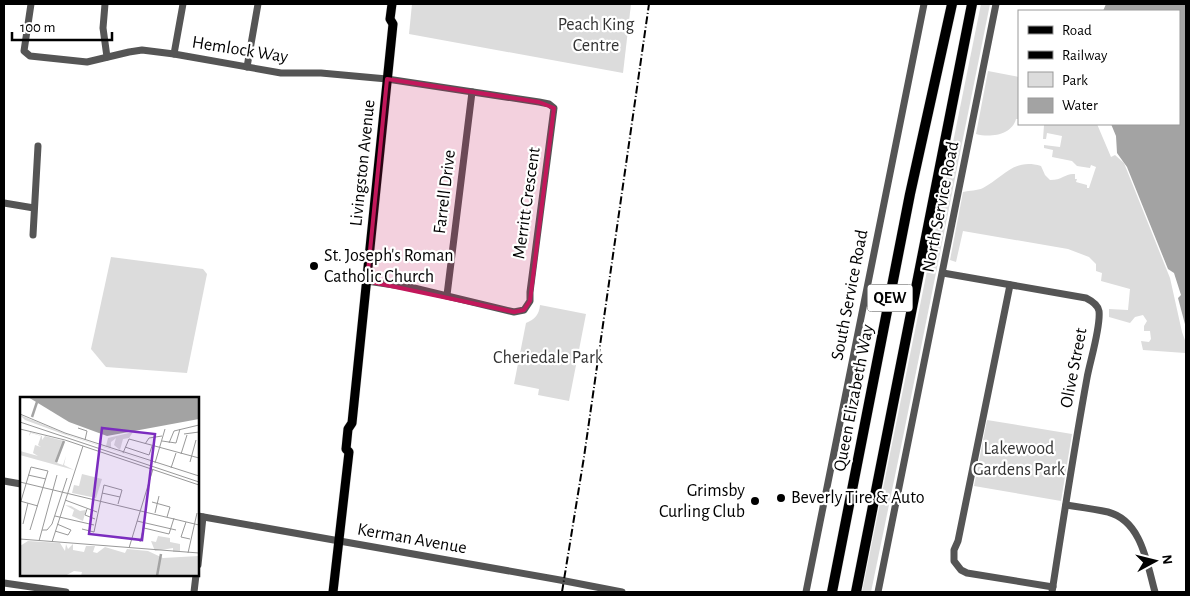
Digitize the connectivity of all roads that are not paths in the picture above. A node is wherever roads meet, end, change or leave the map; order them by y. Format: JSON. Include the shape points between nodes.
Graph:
{"nodes":[{"id":1,"x":31,"y":4,"type":"edge"},
{"id":2,"x":106,"y":4,"type":"edge"},
{"id":3,"x":183,"y":4,"type":"edge"},
{"id":4,"x":258,"y":4,"type":"edge"},
{"id":5,"x":392,"y":4,"type":"edge"},
{"id":6,"x":398,"y":4,"type":"edge"},
{"id":7,"x":924,"y":4,"type":"edge"},
{"id":8,"x":952,"y":4,"type":"edge"},
{"id":9,"x":972,"y":4,"type":"edge"},
{"id":10,"x":996,"y":4,"type":"edge"},
{"id":11,"x":393,"y":24,"type":"junction"},
{"id":12,"x":174,"y":54,"type":"junction"},
{"id":13,"x":107,"y":57,"type":"junction"},
{"id":14,"x":247,"y":67,"type":"junction"},
{"id":15,"x":387,"y":79,"type":"junction"},
{"id":16,"x":472,"y":92,"type":"junction"},
{"id":17,"x":38,"y":146,"type":"dead end"},
{"id":18,"x":4,"y":203,"type":"edge"},
{"id":19,"x":34,"y":208,"type":"junction"},
{"id":20,"x":33,"y":235,"type":"dead end"},
{"id":21,"x":943,"y":274,"type":"junction"},
{"id":22,"x":367,"y":281,"type":"junction"},
{"id":23,"x":1010,"y":285,"type":"junction"},
{"id":24,"x":447,"y":295,"type":"junction"},
{"id":25,"x":4,"y":481,"type":"edge"},
{"id":26,"x":20,"y":484,"type":"edge"},
{"id":27,"x":1066,"y":505,"type":"junction"},
{"id":28,"x":200,"y":517,"type":"edge"},
{"id":29,"x":199,"y":541,"type":"edge"},
{"id":30,"x":340,"y":542,"type":"junction"},
{"id":31,"x":196,"y":576,"type":"edge"},
{"id":32,"x":4,"y":583,"type":"edge"},
{"id":33,"x":1052,"y":590,"type":"edge"},
{"id":34,"x":66,"y":592,"type":"edge"},
{"id":35,"x":194,"y":592,"type":"edge"},
{"id":36,"x":333,"y":592,"type":"edge"},
{"id":37,"x":622,"y":592,"type":"edge"},
{"id":38,"x":806,"y":592,"type":"edge"},
{"id":39,"x":832,"y":592,"type":"edge"},
{"id":40,"x":856,"y":592,"type":"edge"},
{"id":41,"x":878,"y":592,"type":"edge"},
{"id":42,"x":1155,"y":592,"type":"edge"}],
"edges":[{"from":1,"to":13,"type":"street","name":"Hemlock Way","via":[[24,50],[30,56],[87,62]]},
{"from":2,"to":13,"type":"street","via":[[103,28]]},
{"from":3,"to":12,"type":"street"},
{"from":4,"to":14,"type":"street"},
{"from":5,"to":11,"type":"main road","name":"Livingston Avenue","via":[[390,19]]},
{"from":6,"to":11,"type":"main road","name":"Livingston Avenue"},
{"from":7,"to":38,"type":"street","name":"South Service Road"},
{"from":8,"to":39,"type":"highway","name":"Queen Elizabeth Way","number":"QEW","via":[[910,194]]},
{"from":9,"to":40,"type":"highway","number":"QEW"},
{"from":10,"to":21,"type":"street","name":"North Service Road"},
{"from":11,"to":15,"type":"main road","name":"Livingston Avenue"},
{"from":12,"to":13,"type":"street","name":"Hemlock Way","via":[[142,50]]},
{"from":12,"to":14,"type":"street","name":"Hemlock Way"},
{"from":14,"to":15,"type":"street","name":"Hemlock Way","via":[[281,73]]},
{"from":15,"to":16,"type":"street","name":"Merritt Crescent"},
{"from":15,"to":22,"type":"main road","name":"Livingston Avenue"},
{"from":16,"to":24,"type":"street","name":"Farrell Drive"},
{"from":16,"to":24,"type":"street","name":"Merritt Crescent","via":[[549,104],[554,108],[530,301],[524,310],[514,312]]},
{"from":17,"to":19,"type":"street"},
{"from":18,"to":19,"type":"street"},
{"from":19,"to":20,"type":"street"},
{"from":21,"to":23,"type":"street","name":"Olive Street"},
{"from":21,"to":41,"type":"street","name":"North Service Road"},
{"from":22,"to":24,"type":"street","name":"Merritt Crescent"},
{"from":22,"to":30,"type":"main road","name":"Livingston Avenue","via":[[352,424],[348,428],[346,449],[349,452]]},
{"from":23,"to":27,"type":"street","name":"Olive Street","via":[[1086,298],[1098,308]]},
{"from":23,"to":33,"type":"street","via":[[954,561],[968,573]]},
{"from":25,"to":26,"type":"street"},
{"from":27,"to":33,"type":"street","name":"Olive Street"},
{"from":27,"to":42,"type":"street","via":[[1109,512],[1130,526],[1138,537]]},
{"from":28,"to":29,"type":"street"},
{"from":28,"to":30,"type":"street","name":"Kerman Avenue"},
{"from":30,"to":36,"type":"main road","name":"Livingston Avenue"},
{"from":30,"to":37,"type":"street","name":"Kerman Avenue"},
{"from":31,"to":35,"type":"street"},
{"from":32,"to":34,"type":"street"}]}
